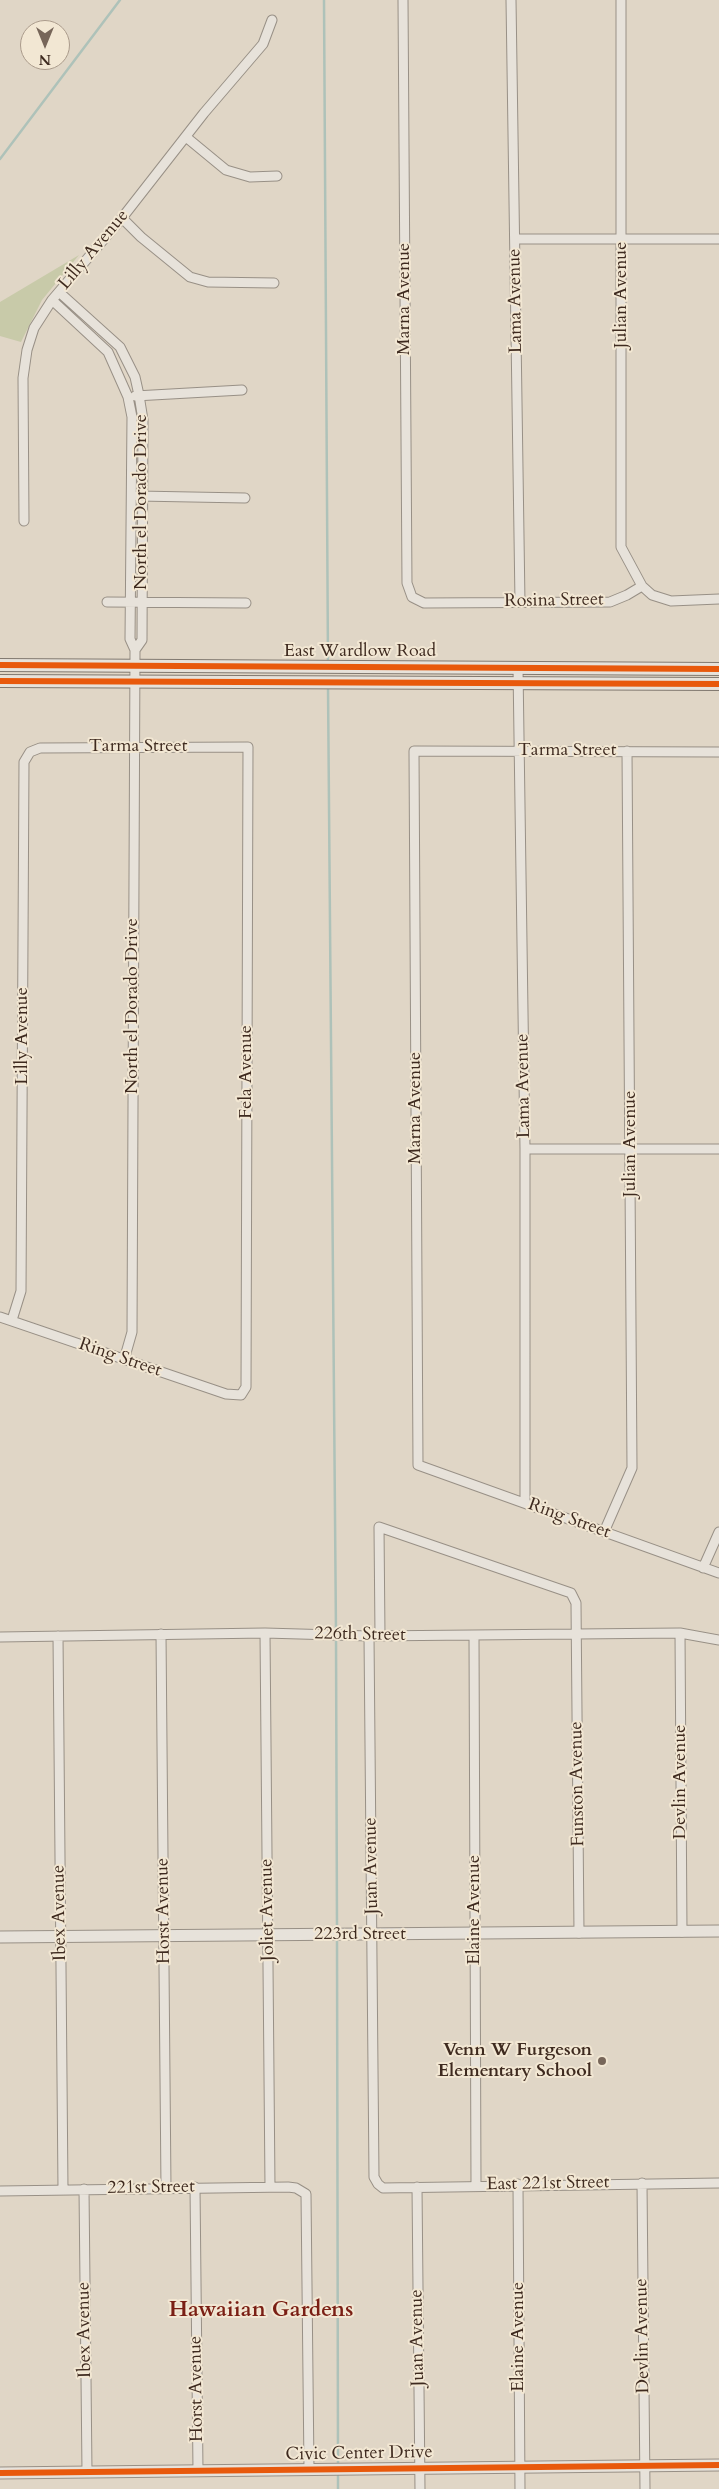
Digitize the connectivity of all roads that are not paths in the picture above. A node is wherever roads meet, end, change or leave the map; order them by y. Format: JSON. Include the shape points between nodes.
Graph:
{"nodes":[{"id":1,"x":403,"y":0,"type":"edge"},
{"id":2,"x":512,"y":0,"type":"edge"},
{"id":3,"x":621,"y":0,"type":"edge"},
{"id":4,"x":272,"y":20,"type":"dead end"},
{"id":5,"x":186,"y":137,"type":"junction"},
{"id":6,"x":277,"y":176,"type":"dead end"},
{"id":7,"x":122,"y":218,"type":"junction"},
{"id":8,"x":622,"y":238,"type":"junction"},
{"id":9,"x":515,"y":239,"type":"junction"},
{"id":10,"x":719,"y":239,"type":"edge"},
{"id":11,"x":274,"y":284,"type":"dead end"},
{"id":12,"x":59,"y":292,"type":"junction"},
{"id":13,"x":52,"y":300,"type":"junction"},
{"id":14,"x":110,"y":336,"type":"junction"},
{"id":15,"x":102,"y":346,"type":"junction"},
{"id":16,"x":242,"y":390,"type":"dead end"},
{"id":17,"x":139,"y":395,"type":"junction"},
{"id":18,"x":128,"y":397,"type":"junction"},
{"id":19,"x":131,"y":496,"type":"junction"},
{"id":20,"x":144,"y":496,"type":"junction"},
{"id":21,"x":245,"y":498,"type":"dead end"},
{"id":22,"x":24,"y":521,"type":"dead end"},
{"id":23,"x":131,"y":555,"type":"junction"},
{"id":24,"x":143,"y":555,"type":"junction"},
{"id":25,"x":642,"y":586,"type":"junction"},
{"id":26,"x":412,"y":597,"type":"joint"},
{"id":27,"x":719,"y":599,"type":"edge"},
{"id":28,"x":107,"y":602,"type":"dead end"},
{"id":29,"x":131,"y":602,"type":"junction"},
{"id":30,"x":142,"y":602,"type":"junction"},
{"id":31,"x":520,"y":602,"type":"junction"},
{"id":32,"x":246,"y":603,"type":"dead end"},
{"id":33,"x":135,"y":650,"type":"junction"},
{"id":34,"x":0,"y":665,"type":"edge"},
{"id":35,"x":135,"y":666,"type":"junction"},
{"id":36,"x":518,"y":668,"type":"junction"},
{"id":37,"x":719,"y":669,"type":"edge"},
{"id":38,"x":0,"y":681,"type":"edge"},
{"id":39,"x":135,"y":682,"type":"junction"},
{"id":40,"x":518,"y":684,"type":"junction"},
{"id":41,"x":719,"y":684,"type":"edge"},
{"id":42,"x":134,"y":747,"type":"junction"},
{"id":43,"x":248,"y":747,"type":"joint"},
{"id":44,"x":414,"y":751,"type":"joint"},
{"id":45,"x":520,"y":751,"type":"junction"},
{"id":46,"x":627,"y":751,"type":"junction"},
{"id":47,"x":30,"y":752,"type":"joint"},
{"id":48,"x":719,"y":752,"type":"edge"},
{"id":49,"x":525,"y":1149,"type":"junction"},
{"id":50,"x":631,"y":1149,"type":"junction"},
{"id":51,"x":719,"y":1149,"type":"edge"},
{"id":52,"x":0,"y":1317,"type":"edge"},
{"id":53,"x":12,"y":1320,"type":"junction"},
{"id":54,"x":124,"y":1360,"type":"junction"},
{"id":55,"x":241,"y":1395,"type":"joint"},
{"id":56,"x":418,"y":1465,"type":"joint"},
{"id":57,"x":525,"y":1504,"type":"junction"},
{"id":58,"x":604,"y":1532,"type":"junction"},
{"id":59,"x":719,"y":1532,"type":"edge"},
{"id":60,"x":703,"y":1568,"type":"junction"},
{"id":61,"x":719,"y":1573,"type":"edge"},
{"id":62,"x":265,"y":1633,"type":"junction"},
{"id":63,"x":680,"y":1633,"type":"junction"},
{"id":64,"x":161,"y":1634,"type":"junction"},
{"id":65,"x":474,"y":1635,"type":"junction"},
{"id":66,"x":576,"y":1635,"type":"junction"},
{"id":67,"x":58,"y":1636,"type":"junction"},
{"id":68,"x":369,"y":1636,"type":"junction"},
{"id":69,"x":380,"y":1636,"type":"junction"},
{"id":70,"x":0,"y":1637,"type":"edge"},
{"id":71,"x":719,"y":1640,"type":"edge"},
{"id":72,"x":719,"y":1931,"type":"edge"},
{"id":73,"x":682,"y":1932,"type":"junction"},
{"id":74,"x":579,"y":1933,"type":"junction"},
{"id":75,"x":373,"y":1934,"type":"junction"},
{"id":76,"x":474,"y":1934,"type":"junction"},
{"id":77,"x":60,"y":1936,"type":"junction"},
{"id":78,"x":164,"y":1936,"type":"junction"},
{"id":79,"x":268,"y":1936,"type":"junction"},
{"id":80,"x":0,"y":1937,"type":"edge"},
{"id":81,"x":642,"y":2183,"type":"junction"},
{"id":82,"x":719,"y":2183,"type":"edge"},
{"id":83,"x":378,"y":2184,"type":"joint"},
{"id":84,"x":518,"y":2184,"type":"junction"},
{"id":85,"x":476,"y":2185,"type":"junction"},
{"id":86,"x":417,"y":2186,"type":"junction"},
{"id":87,"x":195,"y":2187,"type":"junction"},
{"id":88,"x":270,"y":2187,"type":"junction"},
{"id":89,"x":166,"y":2188,"type":"junction"},
{"id":90,"x":63,"y":2189,"type":"junction"},
{"id":91,"x":84,"y":2189,"type":"junction"},
{"id":92,"x":0,"y":2190,"type":"edge"},
{"id":93,"x":719,"y":2465,"type":"edge"},
{"id":94,"x":645,"y":2466,"type":"junction"},
{"id":95,"x":520,"y":2467,"type":"junction"},
{"id":96,"x":308,"y":2469,"type":"junction"},
{"id":97,"x":419,"y":2469,"type":"junction"},
{"id":98,"x":198,"y":2471,"type":"junction"},
{"id":99,"x":87,"y":2472,"type":"junction"},
{"id":100,"x":0,"y":2473,"type":"edge"},
{"id":101,"x":420,"y":2489,"type":"edge"},
{"id":102,"x":520,"y":2489,"type":"edge"},
{"id":103,"x":645,"y":2489,"type":"edge"}],
"edges":[{"from":1,"to":26,"type":"street","name":"Marna Avenue","via":[[406,583]]},
{"from":2,"to":9,"type":"street","name":"Lama Avenue"},
{"from":3,"to":8,"type":"street","name":"Julian Avenue"},
{"from":4,"to":5,"type":"street","name":"Lilly Avenue","via":[[263,44]]},
{"from":5,"to":6,"type":"street","via":[[226,170],[250,177]]},
{"from":5,"to":7,"type":"street","name":"Lilly Avenue"},
{"from":7,"to":11,"type":"street","via":[[141,238],[190,277],[208,282]]},
{"from":7,"to":12,"type":"street","name":"Lilly Avenue"},
{"from":8,"to":9,"type":"street"},
{"from":8,"to":10,"type":"street"},
{"from":8,"to":25,"type":"street","name":"Julian Avenue","via":[[621,547]]},
{"from":9,"to":31,"type":"street","name":"Lama Avenue"},
{"from":12,"to":13,"type":"street","name":"Lilly Avenue"},
{"from":12,"to":14,"type":"street","name":"North el Dorado Drive"},
{"from":13,"to":15,"type":"street","name":"North el Dorado Drive"},
{"from":13,"to":22,"type":"street","name":"Lilly Avenue","via":[[34,328],[23,378]]},
{"from":14,"to":15,"type":"street"},
{"from":14,"to":17,"type":"street","name":"North el Dorado Drive","via":[[120,347],[135,377]]},
{"from":15,"to":18,"type":"street","name":"North el Dorado Drive","via":[[115,365]]},
{"from":16,"to":17,"type":"street"},
{"from":17,"to":18,"type":"street"},
{"from":17,"to":20,"type":"street","name":"North el Dorado Drive","via":[[144,420]]},
{"from":18,"to":19,"type":"street","name":"North el Dorado Drive","via":[[132,417]]},
{"from":19,"to":20,"type":"street"},
{"from":19,"to":23,"type":"street","name":"North el Dorado Drive"},
{"from":20,"to":21,"type":"street"},
{"from":20,"to":24,"type":"street","name":"North el Dorado Drive"},
{"from":23,"to":24,"type":"street"},
{"from":23,"to":29,"type":"street","name":"North el Dorado Drive"},
{"from":24,"to":30,"type":"street","name":"North el Dorado Drive"},
{"from":25,"to":27,"type":"street","via":[[652,595],[671,601]]},
{"from":25,"to":31,"type":"street","name":"Rosina Street","via":[[610,602]]},
{"from":26,"to":31,"type":"street","name":"Rosina Street","via":[[424,603]]},
{"from":28,"to":29,"type":"street"},
{"from":29,"to":30,"type":"street"},
{"from":29,"to":33,"type":"street","name":"North el Dorado Drive","via":[[130,639]]},
{"from":30,"to":32,"type":"street"},
{"from":30,"to":33,"type":"street","name":"North el Dorado Drive","via":[[142,640]]},
{"from":33,"to":35,"type":"street","name":"North el Dorado Drive"},
{"from":34,"to":35,"type":"main road","name":"East Wardlow Road"},
{"from":35,"to":36,"type":"main road","name":"East Wardlow Road"},
{"from":35,"to":39,"type":"street","name":"North el Dorado Drive"},
{"from":36,"to":37,"type":"main road","name":"East Wardlow Road"},
{"from":36,"to":40,"type":"street","name":"Lama Avenue"},
{"from":38,"to":39,"type":"main road","name":"East Wardlow Road"},
{"from":39,"to":40,"type":"main road","name":"East Wardlow Road"},
{"from":39,"to":42,"type":"street","name":"North el Dorado Drive"},
{"from":40,"to":41,"type":"main road","name":"East Wardlow Road"},
{"from":40,"to":45,"type":"street","name":"Lama Avenue"},
{"from":42,"to":43,"type":"street","name":"Tarma Street"},
{"from":42,"to":47,"type":"street","name":"Tarma Street","via":[[40,748]]},
{"from":42,"to":54,"type":"street","name":"North el Dorado Drive","via":[[132,1332]]},
{"from":43,"to":55,"type":"street","name":"Fela Avenue","via":[[246,1387]]},
{"from":44,"to":45,"type":"street","name":"Tarma Street"},
{"from":44,"to":56,"type":"street","name":"Marna Avenue"},
{"from":45,"to":46,"type":"street","name":"Tarma Street"},
{"from":45,"to":49,"type":"street","name":"Lama Avenue"},
{"from":46,"to":48,"type":"street","name":"Tarma Street"},
{"from":46,"to":50,"type":"street","name":"Julian Avenue"},
{"from":47,"to":53,"type":"street","name":"Lilly Avenue","via":[[24,762],[21,1291]]},
{"from":49,"to":50,"type":"street"},
{"from":49,"to":57,"type":"street","name":"Lama Avenue"},
{"from":50,"to":51,"type":"street"},
{"from":50,"to":58,"type":"street","name":"Julian Avenue","via":[[632,1468]]},
{"from":52,"to":53,"type":"street","name":"Ring Street"},
{"from":53,"to":54,"type":"street","name":"Ring Street"},
{"from":54,"to":55,"type":"street","name":"Ring Street","via":[[226,1394]]},
{"from":56,"to":57,"type":"street","name":"Ring Street"},
{"from":57,"to":58,"type":"street","name":"Ring Street"},
{"from":58,"to":60,"type":"street","name":"Ring Street"},
{"from":59,"to":60,"type":"street"},
{"from":60,"to":61,"type":"street","name":"Ring Street"},
{"from":62,"to":64,"type":"street","name":"226th Street"},
{"from":62,"to":68,"type":"street","name":"226th Street"},
{"from":62,"to":79,"type":"street","name":"Joliet Avenue"},
{"from":63,"to":66,"type":"street","name":"226th Street"},
{"from":63,"to":71,"type":"street","name":"226th Street"},
{"from":63,"to":73,"type":"street","name":"Devlin Avenue"},
{"from":64,"to":67,"type":"street","name":"226th Street"},
{"from":64,"to":78,"type":"street","name":"Horst Avenue"},
{"from":65,"to":66,"type":"street","name":"226th Street"},
{"from":65,"to":69,"type":"street","name":"226th Street"},
{"from":65,"to":76,"type":"street","name":"Elaine Avenue"},
{"from":66,"to":69,"type":"street","name":"Funston Avenue","via":[[576,1603],[571,1593],[379,1527]]},
{"from":66,"to":74,"type":"street","name":"Funston Avenue"},
{"from":67,"to":70,"type":"street","name":"226th Street"},
{"from":67,"to":77,"type":"street","name":"Ibex Avenue"},
{"from":68,"to":69,"type":"street","name":"226th Street"},
{"from":68,"to":75,"type":"street","name":"Juan Avenue"},
{"from":72,"to":73,"type":"street","name":"223rd Street"},
{"from":73,"to":74,"type":"street","name":"223rd Street"},
{"from":74,"to":76,"type":"street","name":"223rd Street"},
{"from":75,"to":76,"type":"street","name":"223rd Street"},
{"from":75,"to":79,"type":"street","name":"223rd Street"},
{"from":75,"to":83,"type":"street","name":"Juan Avenue","via":[[374,2178]]},
{"from":76,"to":85,"type":"street","name":"Elaine Avenue"},
{"from":77,"to":78,"type":"street","name":"223rd Street"},
{"from":77,"to":80,"type":"street","name":"223rd Street"},
{"from":77,"to":90,"type":"street","name":"Ibex Avenue"},
{"from":78,"to":79,"type":"street","name":"223rd Street"},
{"from":78,"to":89,"type":"street","name":"Horst Avenue"},
{"from":79,"to":88,"type":"street","name":"Joliet Avenue"},
{"from":81,"to":82,"type":"street","name":"East 221st Street"},
{"from":81,"to":84,"type":"street","name":"East 221st Street"},
{"from":81,"to":94,"type":"street","name":"Devlin Avenue"},
{"from":83,"to":86,"type":"street","name":"East 221st Street","via":[[384,2188]]},
{"from":84,"to":85,"type":"street","name":"East 221st Street"},
{"from":84,"to":95,"type":"street","name":"Elaine Avenue"},
{"from":85,"to":86,"type":"street","name":"East 221st Street"},
{"from":86,"to":97,"type":"street","name":"Juan Avenue"},
{"from":87,"to":88,"type":"street","name":"221st Street"},
{"from":87,"to":89,"type":"street","name":"221st Street"},
{"from":87,"to":98,"type":"street","name":"Horst Avenue"},
{"from":88,"to":96,"type":"street","name":"221st Street","via":[[302,2190],[308,2201]]},
{"from":89,"to":91,"type":"street","name":"221st Street"},
{"from":90,"to":91,"type":"street","name":"221st Street"},
{"from":90,"to":92,"type":"street","name":"221st Street"},
{"from":91,"to":99,"type":"street","name":"Ibex Avenue"},
{"from":93,"to":94,"type":"street","name":"Civic Center Drive"},
{"from":94,"to":95,"type":"street","name":"Civic Center Drive"},
{"from":94,"to":103,"type":"street","name":"Devlin Avenue"},
{"from":95,"to":97,"type":"street","name":"Civic Center Drive"},
{"from":95,"to":102,"type":"street","name":"Elaine Avenue"},
{"from":96,"to":97,"type":"street","name":"Civic Center Drive"},
{"from":96,"to":98,"type":"street","name":"Civic Center Drive"},
{"from":97,"to":101,"type":"street","name":"Juan Avenue"},
{"from":98,"to":99,"type":"street","name":"Civic Center Drive"},
{"from":99,"to":100,"type":"street","name":"Civic Center Drive"}]}
